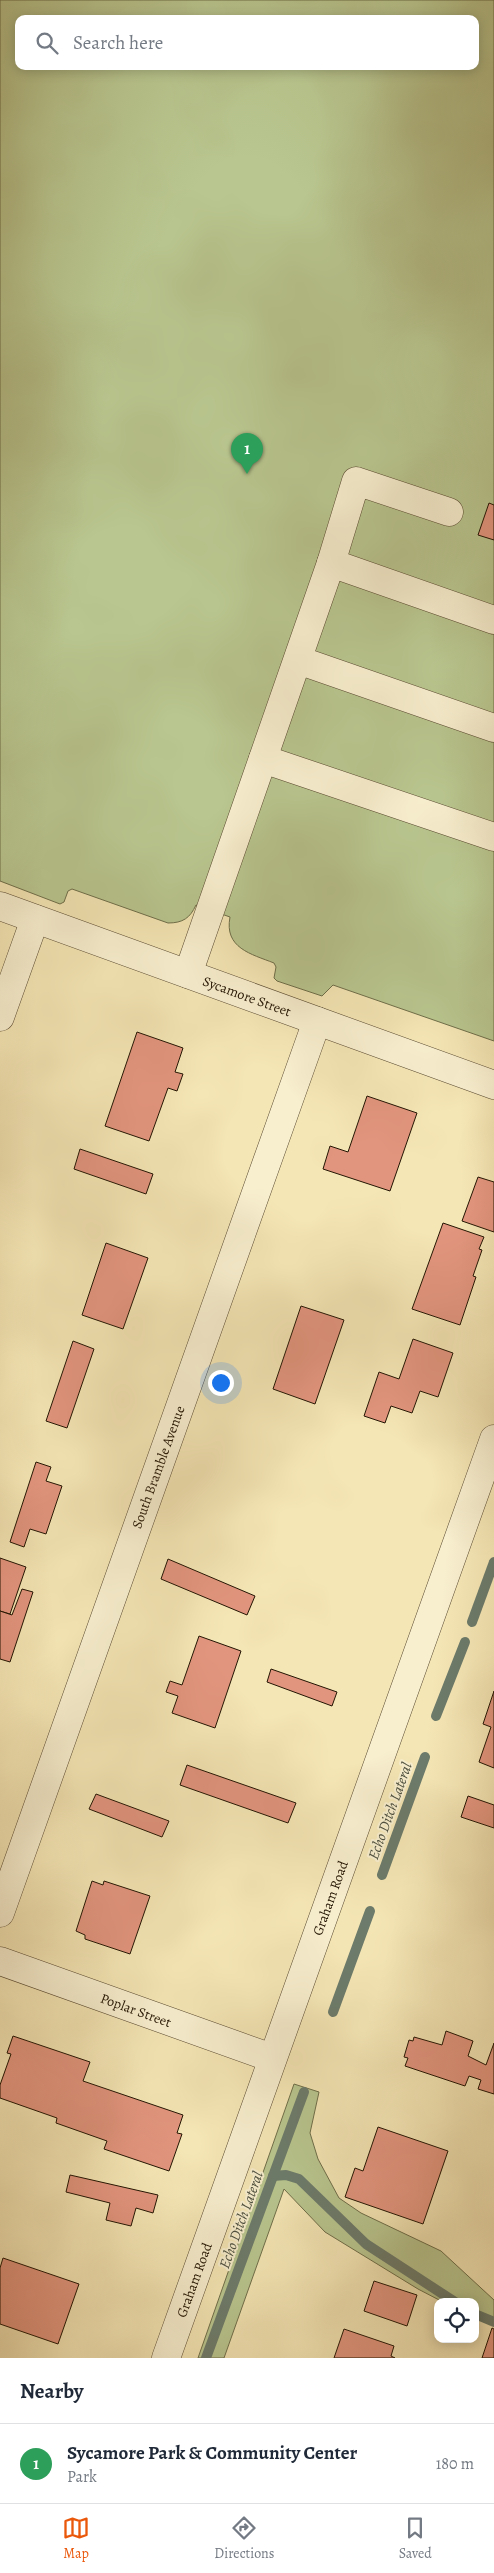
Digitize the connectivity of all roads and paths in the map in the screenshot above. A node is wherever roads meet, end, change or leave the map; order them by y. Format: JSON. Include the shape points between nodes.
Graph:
{"nodes":[{"id":1,"x":449,"y":512,"type":"dead end"},
{"id":2,"x":331,"y":563,"type":"junction"},
{"id":3,"x":494,"y":620,"type":"edge"},
{"id":4,"x":298,"y":660,"type":"junction"},
{"id":5,"x":494,"y":728,"type":"edge"},
{"id":6,"x":263,"y":759,"type":"junction"},
{"id":7,"x":494,"y":836,"type":"edge"},
{"id":8,"x":0,"y":906,"type":"edge"},
{"id":9,"x":35,"y":919,"type":"junction"},
{"id":10,"x":188,"y":974,"type":"junction"},
{"id":11,"x":0,"y":1017,"type":"edge"},
{"id":12,"x":317,"y":1021,"type":"junction"},
{"id":13,"x":494,"y":1085,"type":"edge"},
{"id":14,"x":494,"y":1439,"type":"edge"},
{"id":15,"x":0,"y":1913,"type":"edge"},
{"id":16,"x":0,"y":1961,"type":"edge"},
{"id":17,"x":272,"y":2058,"type":"junction"},
{"id":18,"x":166,"y":2358,"type":"edge"}],
"edges":[{"from":1,"to":2,"type":"street","via":[[356,481]]},
{"from":2,"to":3,"type":"street"},
{"from":2,"to":4,"type":"street"},
{"from":4,"to":5,"type":"street"},
{"from":4,"to":6,"type":"street"},
{"from":6,"to":7,"type":"street"},
{"from":6,"to":10,"type":"street"},
{"from":8,"to":9,"type":"street","name":"Sycamore Street"},
{"from":9,"to":10,"type":"street","name":"Sycamore Street"},
{"from":9,"to":11,"type":"street"},
{"from":10,"to":12,"type":"street","name":"Sycamore Street"},
{"from":12,"to":13,"type":"street","name":"Sycamore Street"},
{"from":12,"to":15,"type":"street","name":"South Bramble Avenue"},
{"from":14,"to":17,"type":"street","name":"Graham Road"},
{"from":16,"to":17,"type":"street","name":"Poplar Street"},
{"from":17,"to":18,"type":"street","name":"Graham Road"}]}
